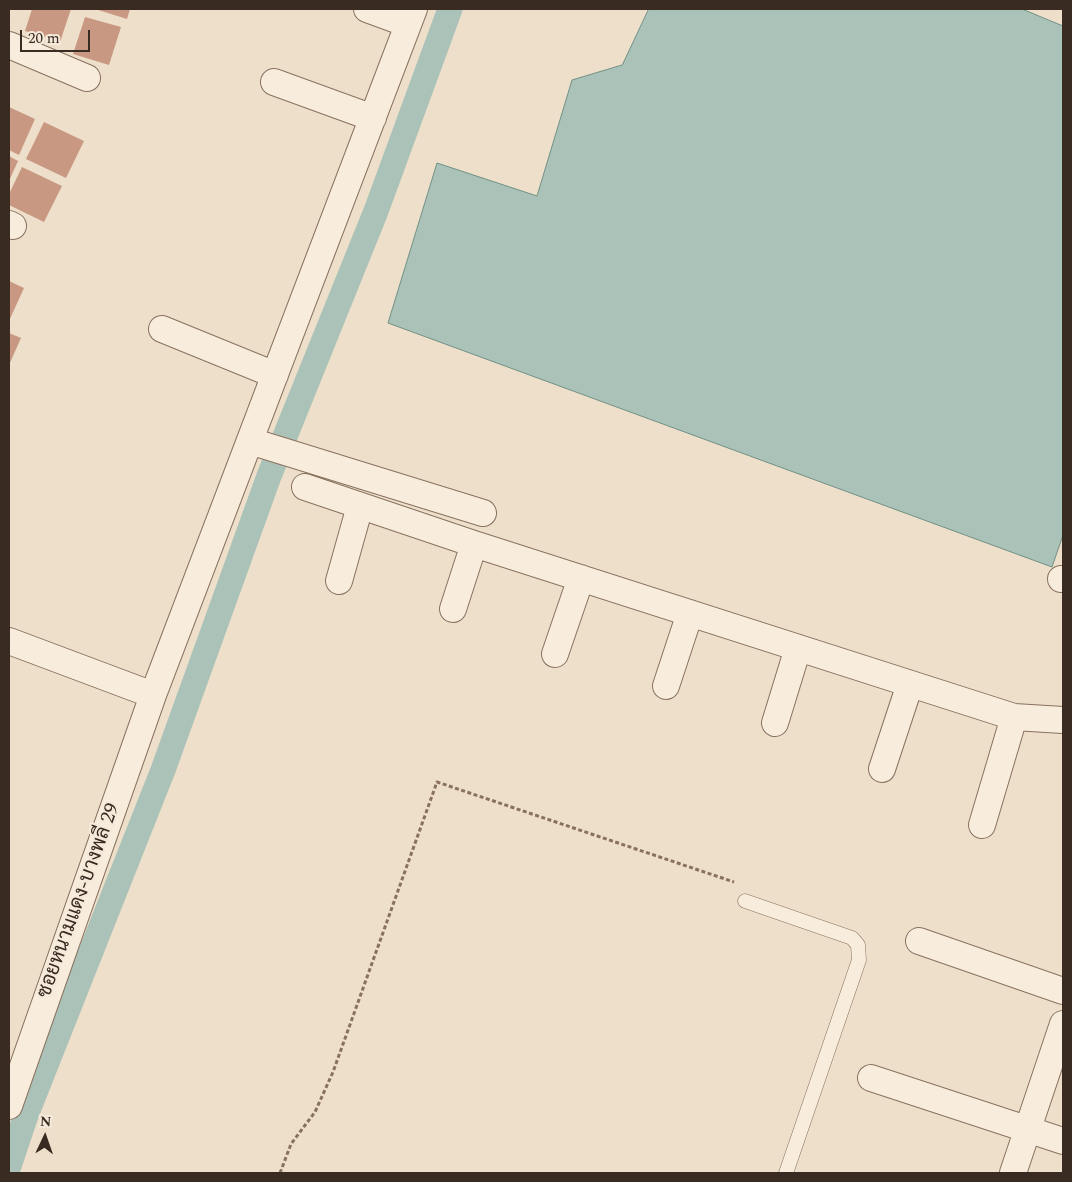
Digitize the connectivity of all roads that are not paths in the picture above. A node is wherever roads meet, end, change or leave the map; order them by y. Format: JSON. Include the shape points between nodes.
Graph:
{"nodes":[{"id":1,"x":367,"y":9,"type":"edge"},
{"id":2,"x":411,"y":16,"type":"edge"},
{"id":3,"x":9,"y":45,"type":"edge"},
{"id":4,"x":87,"y":78,"type":"dead end"},
{"id":5,"x":274,"y":82,"type":"dead end"},
{"id":6,"x":372,"y":118,"type":"junction"},
{"id":7,"x":162,"y":329,"type":"dead end"},
{"id":8,"x":275,"y":375,"type":"junction"},
{"id":9,"x":250,"y":441,"type":"junction"},
{"id":10,"x":305,"y":487,"type":"dead end"},
{"id":11,"x":360,"y":506,"type":"junction"},
{"id":12,"x":483,"y":513,"type":"dead end"},
{"id":13,"x":474,"y":544,"type":"junction"},
{"id":14,"x":581,"y":578,"type":"junction"},
{"id":15,"x":339,"y":582,"type":"dead end"},
{"id":16,"x":453,"y":609,"type":"dead end"},
{"id":17,"x":690,"y":613,"type":"junction"},
{"id":18,"x":9,"y":641,"type":"edge"},
{"id":19,"x":798,"y":648,"type":"junction"},
{"id":20,"x":555,"y":654,"type":"dead end"},
{"id":21,"x":910,"y":684,"type":"junction"},
{"id":22,"x":666,"y":686,"type":"dead end"},
{"id":23,"x":153,"y":695,"type":"junction"},
{"id":24,"x":1014,"y":717,"type":"junction"},
{"id":25,"x":1063,"y":720,"type":"edge"},
{"id":26,"x":774,"y":723,"type":"dead end"},
{"id":27,"x":882,"y":769,"type":"dead end"},
{"id":28,"x":982,"y":825,"type":"dead end"},
{"id":29,"x":745,"y":901,"type":"dead end"},
{"id":30,"x":919,"y":941,"type":"dead end"},
{"id":31,"x":1063,"y":991,"type":"edge"},
{"id":32,"x":1063,"y":1024,"type":"edge"},
{"id":33,"x":871,"y":1078,"type":"dead end"},
{"id":34,"x":9,"y":1106,"type":"edge"},
{"id":35,"x":1028,"y":1129,"type":"junction"},
{"id":36,"x":1063,"y":1141,"type":"edge"},
{"id":37,"x":786,"y":1173,"type":"edge"},
{"id":38,"x":1013,"y":1173,"type":"edge"}],
"edges":[{"from":1,"to":2,"type":"street"},
{"from":2,"to":6,"type":"street","name":"ซอยหนามแดง-บางพลี 29"},
{"from":3,"to":4,"type":"street"},
{"from":5,"to":6,"type":"street"},
{"from":6,"to":8,"type":"street","name":"ซอยหนามแดง-บางพลี 29"},
{"from":7,"to":8,"type":"street"},
{"from":8,"to":9,"type":"street","name":"ซอยหนามแดง-บางพลี 29"},
{"from":9,"to":12,"type":"street"},
{"from":9,"to":23,"type":"street","name":"ซอยหนามแดง-บางพลี 29"},
{"from":10,"to":11,"type":"street"},
{"from":11,"to":13,"type":"street"},
{"from":11,"to":15,"type":"street"},
{"from":13,"to":14,"type":"street"},
{"from":13,"to":16,"type":"street"},
{"from":14,"to":17,"type":"street"},
{"from":14,"to":20,"type":"street"},
{"from":17,"to":19,"type":"street"},
{"from":17,"to":22,"type":"street"},
{"from":18,"to":23,"type":"street"},
{"from":19,"to":21,"type":"street"},
{"from":19,"to":26,"type":"street"},
{"from":21,"to":24,"type":"street"},
{"from":21,"to":27,"type":"street"},
{"from":23,"to":34,"type":"street","name":"ซอยหนามแดง-บางพลี 29"},
{"from":24,"to":25,"type":"street"},
{"from":24,"to":28,"type":"street"},
{"from":29,"to":37,"type":"lane","via":[[852,938],[858,945],[859,960]]},
{"from":30,"to":31,"type":"street"},
{"from":32,"to":35,"type":"street"},
{"from":33,"to":35,"type":"street"},
{"from":35,"to":36,"type":"street"},
{"from":35,"to":38,"type":"street"}]}
